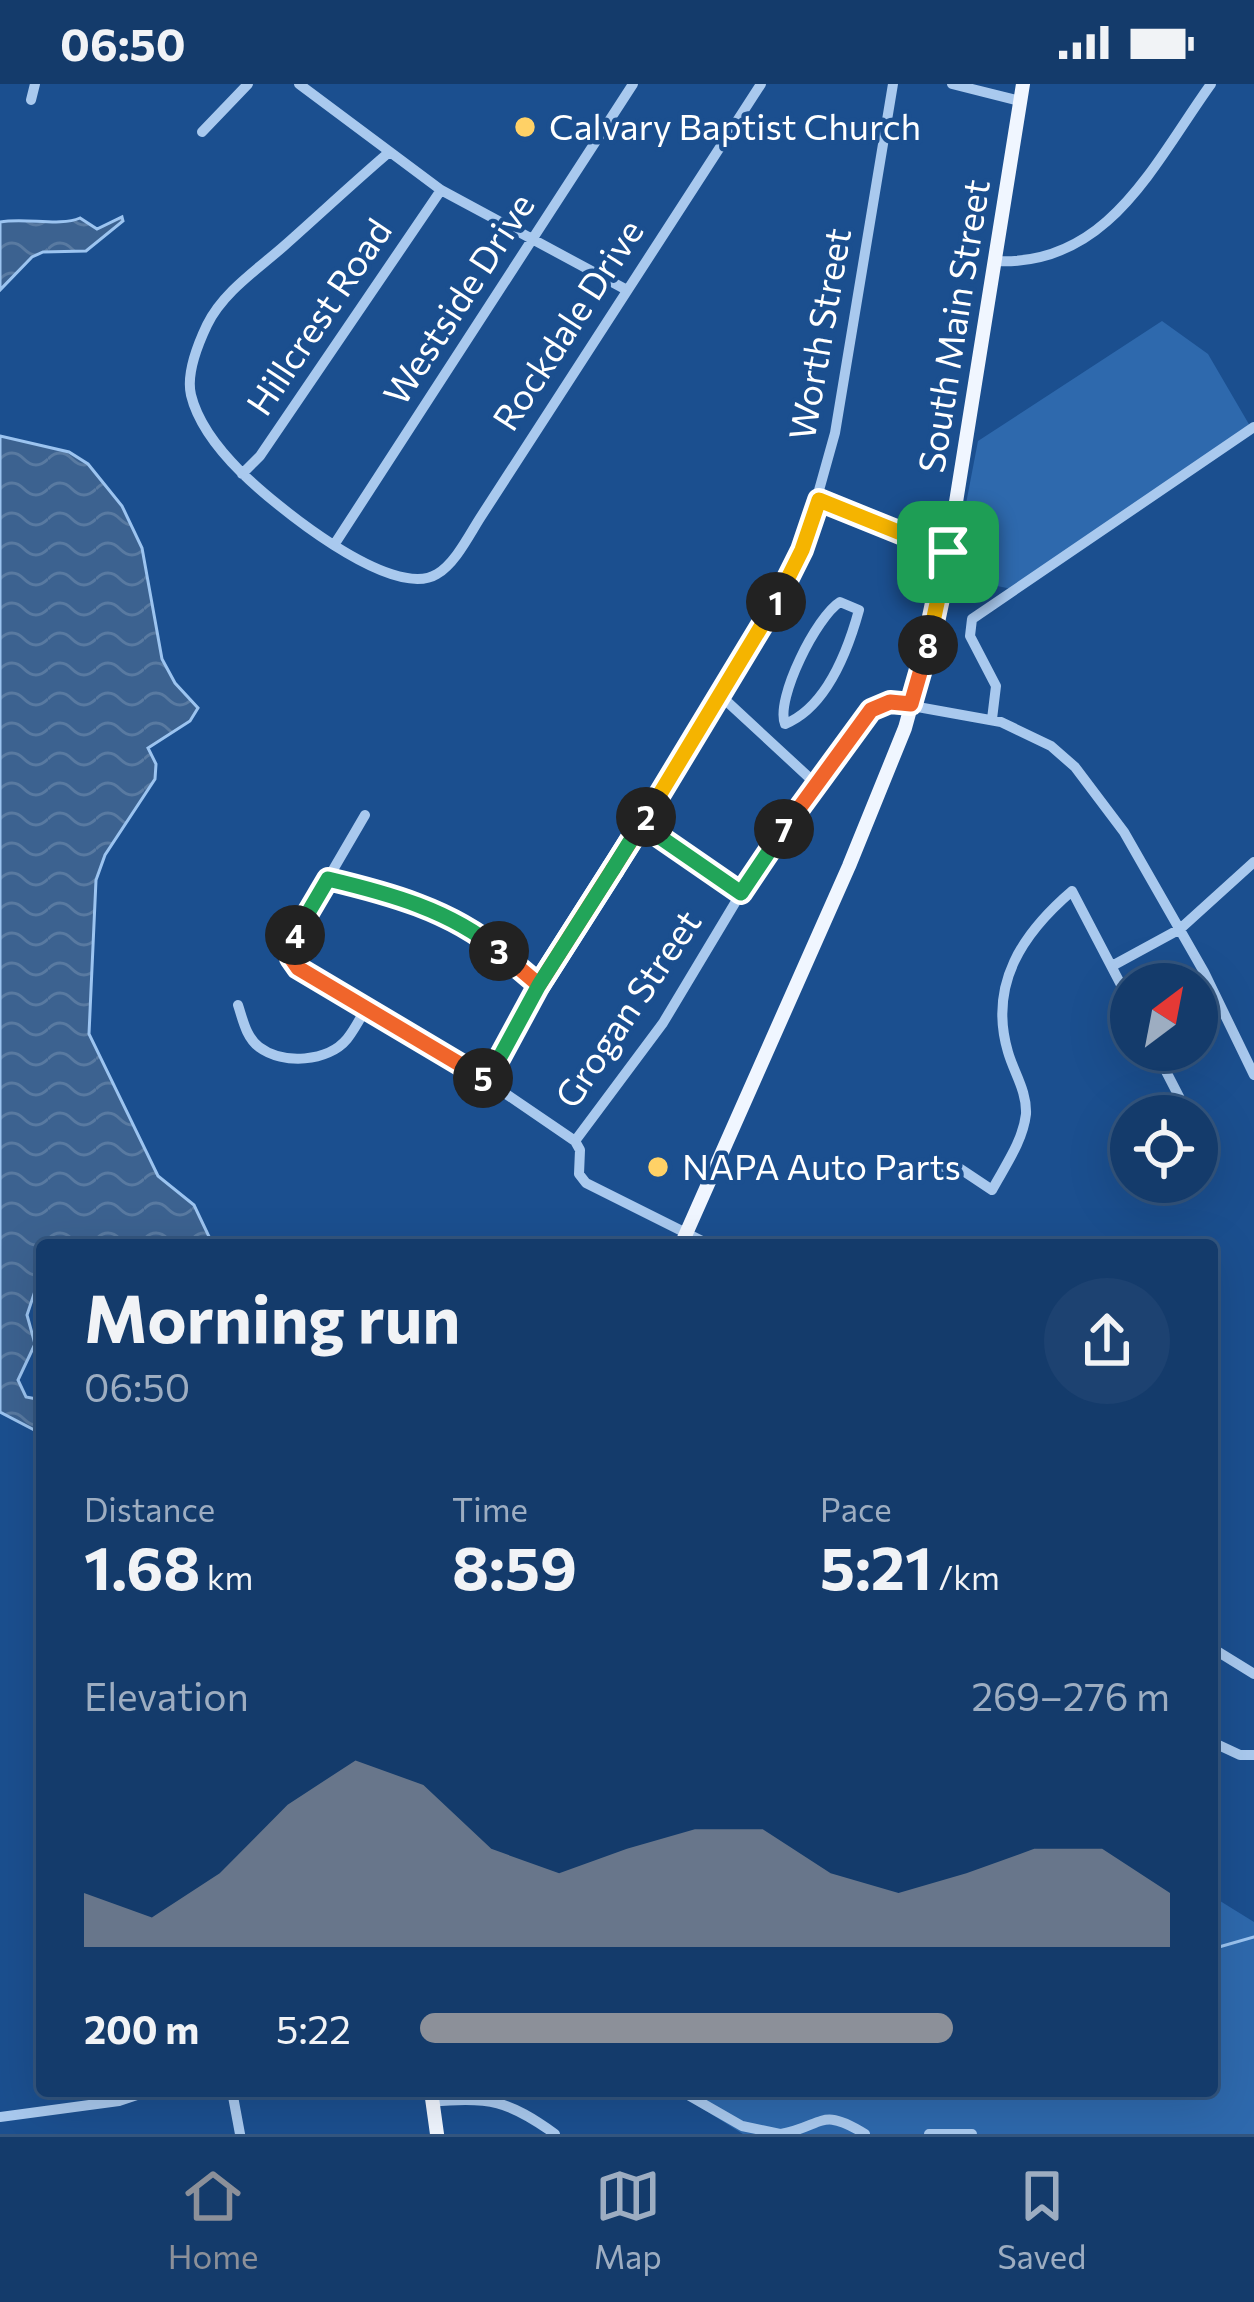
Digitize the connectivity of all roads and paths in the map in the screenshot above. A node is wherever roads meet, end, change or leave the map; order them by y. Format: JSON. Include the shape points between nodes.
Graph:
{"nodes":[{"id":1,"x":34,"y":84,"type":"edge"},
{"id":2,"x":248,"y":84,"type":"edge"},
{"id":3,"x":298,"y":84,"type":"edge"},
{"id":4,"x":633,"y":84,"type":"edge"},
{"id":5,"x":761,"y":84,"type":"edge"},
{"id":6,"x":893,"y":84,"type":"edge"},
{"id":7,"x":952,"y":84,"type":"edge"},
{"id":8,"x":1023,"y":84,"type":"edge"},
{"id":9,"x":1211,"y":84,"type":"edge"},
{"id":10,"x":32,"y":100,"type":"dead end"},
{"id":11,"x":1020,"y":101,"type":"junction"},
{"id":12,"x":202,"y":132,"type":"dead end"},
{"id":13,"x":387,"y":154,"type":"junction"},
{"id":14,"x":441,"y":190,"type":"junction"},
{"id":15,"x":533,"y":241,"type":"junction"},
{"id":16,"x":994,"y":261,"type":"junction"},
{"id":17,"x":625,"y":289,"type":"junction"},
{"id":18,"x":1254,"y":427,"type":"edge"},
{"id":19,"x":242,"y":474,"type":"junction"},
{"id":20,"x":819,"y":500,"type":"junction"},
{"id":21,"x":334,"y":545,"type":"junction"},
{"id":22,"x":948,"y":552,"type":"junction"},
{"id":23,"x":721,"y":696,"type":"junction"},
{"id":24,"x":911,"y":704,"type":"junction"},
{"id":25,"x":992,"y":719,"type":"junction"},
{"id":26,"x":785,"y":724,"type":"junction"},
{"id":27,"x":768,"y":743,"type":"junction"},
{"id":28,"x":815,"y":783,"type":"junction"},
{"id":29,"x":365,"y":815,"type":"dead end"},
{"id":30,"x":641,"y":824,"type":"junction"},
{"id":31,"x":1254,"y":862,"type":"edge"},
{"id":32,"x":328,"y":879,"type":"junction"},
{"id":33,"x":741,"y":893,"type":"junction"},
{"id":34,"x":1180,"y":929,"type":"junction"},
{"id":35,"x":1110,"y":963,"type":"edge"},
{"id":36,"x":1118,"y":963,"type":"edge"},
{"id":37,"x":539,"y":985,"type":"junction"},
{"id":38,"x":238,"y":1005,"type":"dead end"},
{"id":39,"x":368,"y":1006,"type":"junction"},
{"id":40,"x":1254,"y":1075,"type":"edge"},
{"id":41,"x":487,"y":1081,"type":"junction"},
{"id":42,"x":575,"y":1141,"type":"junction"},
{"id":43,"x":934,"y":1166,"type":"dead end"},
{"id":44,"x":684,"y":1239,"type":"edge"},
{"id":45,"x":1218,"y":1652,"type":"edge"},
{"id":46,"x":1254,"y":1673,"type":"edge"},
{"id":47,"x":1218,"y":1745,"type":"edge"},
{"id":48,"x":1254,"y":1754,"type":"edge"},
{"id":49,"x":131,"y":2097,"type":"edge"},
{"id":50,"x":233,"y":2097,"type":"edge"},
{"id":51,"x":431,"y":2097,"type":"edge"},
{"id":52,"x":691,"y":2097,"type":"edge"},
{"id":53,"x":23,"y":2115,"type":"junction"},
{"id":54,"x":0,"y":2117,"type":"edge"},
{"id":55,"x":22,"y":2134,"type":"edge"},
{"id":56,"x":240,"y":2134,"type":"edge"},
{"id":57,"x":437,"y":2134,"type":"edge"},
{"id":58,"x":555,"y":2134,"type":"edge"},
{"id":59,"x":781,"y":2134,"type":"edge"},
{"id":60,"x":865,"y":2134,"type":"edge"},
{"id":61,"x":929,"y":2134,"type":"edge"},
{"id":62,"x":972,"y":2134,"type":"edge"}],
"edges":[{"from":1,"to":10,"type":"street"},
{"from":2,"to":12,"type":"street"},
{"from":3,"to":13,"type":"street"},
{"from":4,"to":15,"type":"street","name":"Westside Drive"},
{"from":5,"to":17,"type":"street","name":"Rockdale Drive"},
{"from":6,"to":20,"type":"street","name":"Worth Street"},
{"from":7,"to":11,"type":"street"},
{"from":8,"to":11,"type":"main road","name":"South Main Street"},
{"from":9,"to":16,"type":"street","via":[[1100,231],[1059,253]]},
{"from":11,"to":16,"type":"main road","name":"South Main Street"},
{"from":13,"to":14,"type":"street"},
{"from":13,"to":19,"type":"street","via":[[251,274],[206,328],[189,391],[203,426]]},
{"from":14,"to":15,"type":"street"},
{"from":14,"to":19,"type":"street","name":"Hillcrest Road"},
{"from":15,"to":17,"type":"street"},
{"from":15,"to":21,"type":"street","name":"Westside Drive"},
{"from":16,"to":22,"type":"main road","name":"South Main Street"},
{"from":17,"to":21,"type":"street","name":"Rockdale Drive","via":[[438,574],[411,578],[375,568]]},
{"from":18,"to":25,"type":"street","via":[[977,614],[968,628],[996,686]]},
{"from":19,"to":21,"type":"street"},
{"from":20,"to":22,"type":"street"},
{"from":20,"to":23,"type":"street","name":"Worth Street","via":[[790,579]]},
{"from":22,"to":24,"type":"main road","name":"South Main Street"},
{"from":23,"to":27,"type":"street"},
{"from":23,"to":30,"type":"street","name":"Worth Street"},
{"from":24,"to":25,"type":"street"},
{"from":24,"to":28,"type":"street","name":"Grogan Street","via":[[871,710]]},
{"from":24,"to":44,"type":"main road","name":"South Main Street","via":[[872,812]]},
{"from":25,"to":34,"type":"street","via":[[1051,746],[1075,767]]},
{"from":26,"to":26,"type":"street","via":[[805,712],[835,672],[859,610],[840,602],[825,617],[784,699]]},
{"from":26,"to":27,"type":"street"},
{"from":27,"to":28,"type":"street"},
{"from":28,"to":33,"type":"street","name":"Grogan Street"},
{"from":29,"to":32,"type":"street"},
{"from":30,"to":33,"type":"street"},
{"from":30,"to":37,"type":"street","name":"Worth Street"},
{"from":31,"to":34,"type":"street"},
{"from":32,"to":37,"type":"street","via":[[439,914]]},
{"from":32,"to":39,"type":"street","via":[[295,935],[291,958]]},
{"from":33,"to":42,"type":"street","name":"Grogan Street","via":[[663,1022]]},
{"from":34,"to":36,"type":"street"},
{"from":34,"to":40,"type":"street"},
{"from":35,"to":43,"type":"street","via":[[1072,891],[1035,925],[1011,965],[1003,1000],[1006,1043],[1026,1104],[1016,1146],[992,1190],[959,1168]]},
{"from":37,"to":41,"type":"street","name":"Worth Street"},
{"from":38,"to":39,"type":"street","via":[[260,1048],[304,1059],[346,1041]]},
{"from":39,"to":41,"type":"street"},
{"from":41,"to":42,"type":"street"},
{"from":42,"to":44,"type":"street","via":[[586,1183]]},
{"from":45,"to":46,"type":"street"},
{"from":47,"to":48,"type":"street"},
{"from":49,"to":53,"type":"street"},
{"from":50,"to":56,"type":"street"},
{"from":51,"to":57,"type":"main road"},
{"from":51,"to":58,"type":"street","via":[[500,2101]]},
{"from":52,"to":59,"type":"street","via":[[742,2126]]},
{"from":53,"to":54,"type":"street"},
{"from":53,"to":55,"type":"street"},
{"from":59,"to":60,"type":"street","via":[[827,2118]]},
{"from":61,"to":62,"type":"street"}]}
